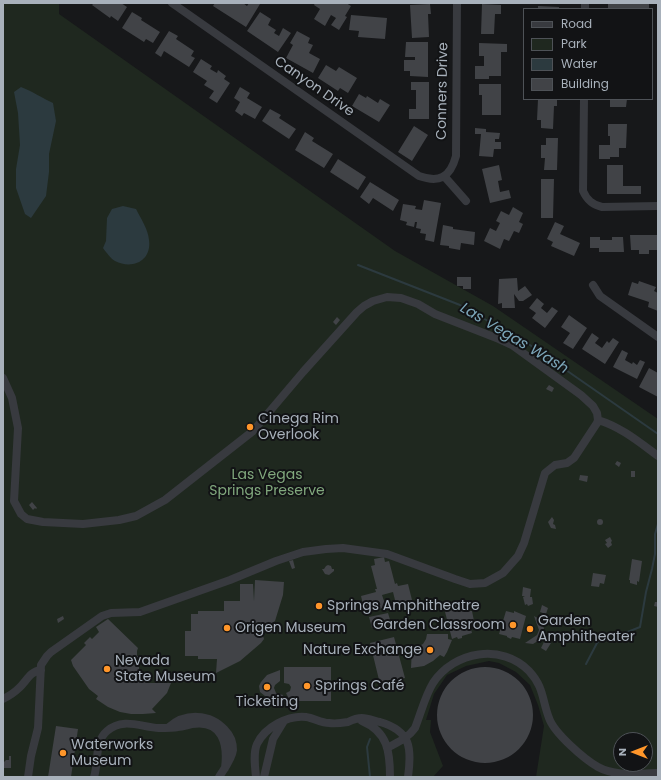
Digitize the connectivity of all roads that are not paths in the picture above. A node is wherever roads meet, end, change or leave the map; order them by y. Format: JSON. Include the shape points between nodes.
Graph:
{"nodes":[{"id":1,"x":172,"y":3,"type":"edge"},
{"id":2,"x":457,"y":3,"type":"edge"},
{"id":3,"x":584,"y":100,"type":"edge"},
{"id":4,"x":444,"y":176,"type":"junction"},
{"id":5,"x":466,"y":201,"type":"dead end"},
{"id":6,"x":658,"y":206,"type":"edge"},
{"id":7,"x":593,"y":286,"type":"dead end"},
{"id":8,"x":658,"y":338,"type":"edge"},
{"id":9,"x":3,"y":378,"type":"edge"},
{"id":10,"x":598,"y":420,"type":"junction"},
{"id":11,"x":658,"y":456,"type":"edge"},
{"id":12,"x":40,"y":670,"type":"junction"},
{"id":13,"x":3,"y":699,"type":"edge"},
{"id":14,"x":356,"y":719,"type":"junction"},
{"id":15,"x":284,"y":721,"type":"junction"},
{"id":16,"x":406,"y":738,"type":"junction"},
{"id":17,"x":387,"y":748,"type":"junction"},
{"id":18,"x":658,"y":773,"type":"edge"},
{"id":19,"x":28,"y":777,"type":"edge"},
{"id":20,"x":94,"y":777,"type":"edge"},
{"id":21,"x":218,"y":777,"type":"edge"},
{"id":22,"x":256,"y":777,"type":"edge"},
{"id":23,"x":264,"y":777,"type":"edge"},
{"id":24,"x":390,"y":777,"type":"edge"},
{"id":25,"x":408,"y":777,"type":"edge"}],
"edges":[{"from":1,"to":4,"type":"street","name":"Canyon Drive","via":[[419,176],[430,180]]},
{"from":2,"to":4,"type":"street","name":"Conners Drive","via":[[456,156],[453,168]]},
{"from":3,"to":6,"type":"street","via":[[583,191],[589,202],[595,206]]},
{"from":4,"to":5,"type":"street"},
{"from":7,"to":8,"type":"street","via":[[600,296]]},
{"from":9,"to":10,"type":"street","via":[[12,398],[18,428],[14,501],[27,519],[43,522],[83,524],[119,520],[136,516],[165,500],[253,431],[357,312],[373,301],[388,297],[409,300],[435,314],[512,345],[593,406]]},
{"from":10,"to":11,"type":"street","via":[[616,427]]},
{"from":10,"to":12,"type":"street","via":[[574,458],[568,463],[555,465],[545,473],[518,556],[503,573],[485,583],[470,584],[387,554],[343,548],[308,551],[145,610],[102,616],[51,652],[44,659]]},
{"from":12,"to":13,"type":"street","via":[[34,671],[19,688]]},
{"from":12,"to":19,"type":"street","via":[[38,728]]},
{"from":14,"to":15,"type":"street","via":[[328,723],[300,717]]},
{"from":14,"to":16,"type":"street","via":[[366,718],[393,726]]},
{"from":14,"to":17,"type":"street","via":[[378,730],[384,737]]},
{"from":15,"to":22,"type":"street","via":[[267,731],[257,745]]},
{"from":15,"to":23,"type":"street","via":[[273,739]]},
{"from":16,"to":17,"type":"street"},
{"from":16,"to":18,"type":"street","via":[[415,728],[433,683],[444,670],[471,655],[494,654],[506,657],[529,671],[540,687],[554,729],[593,763],[613,772]]},
{"from":16,"to":25,"type":"street","via":[[410,752]]},
{"from":17,"to":24,"type":"street"},
{"from":20,"to":21,"type":"street","via":[[98,745],[107,731],[122,723],[169,727],[176,721],[195,717],[214,720],[228,733],[232,742],[233,750]]}]}
